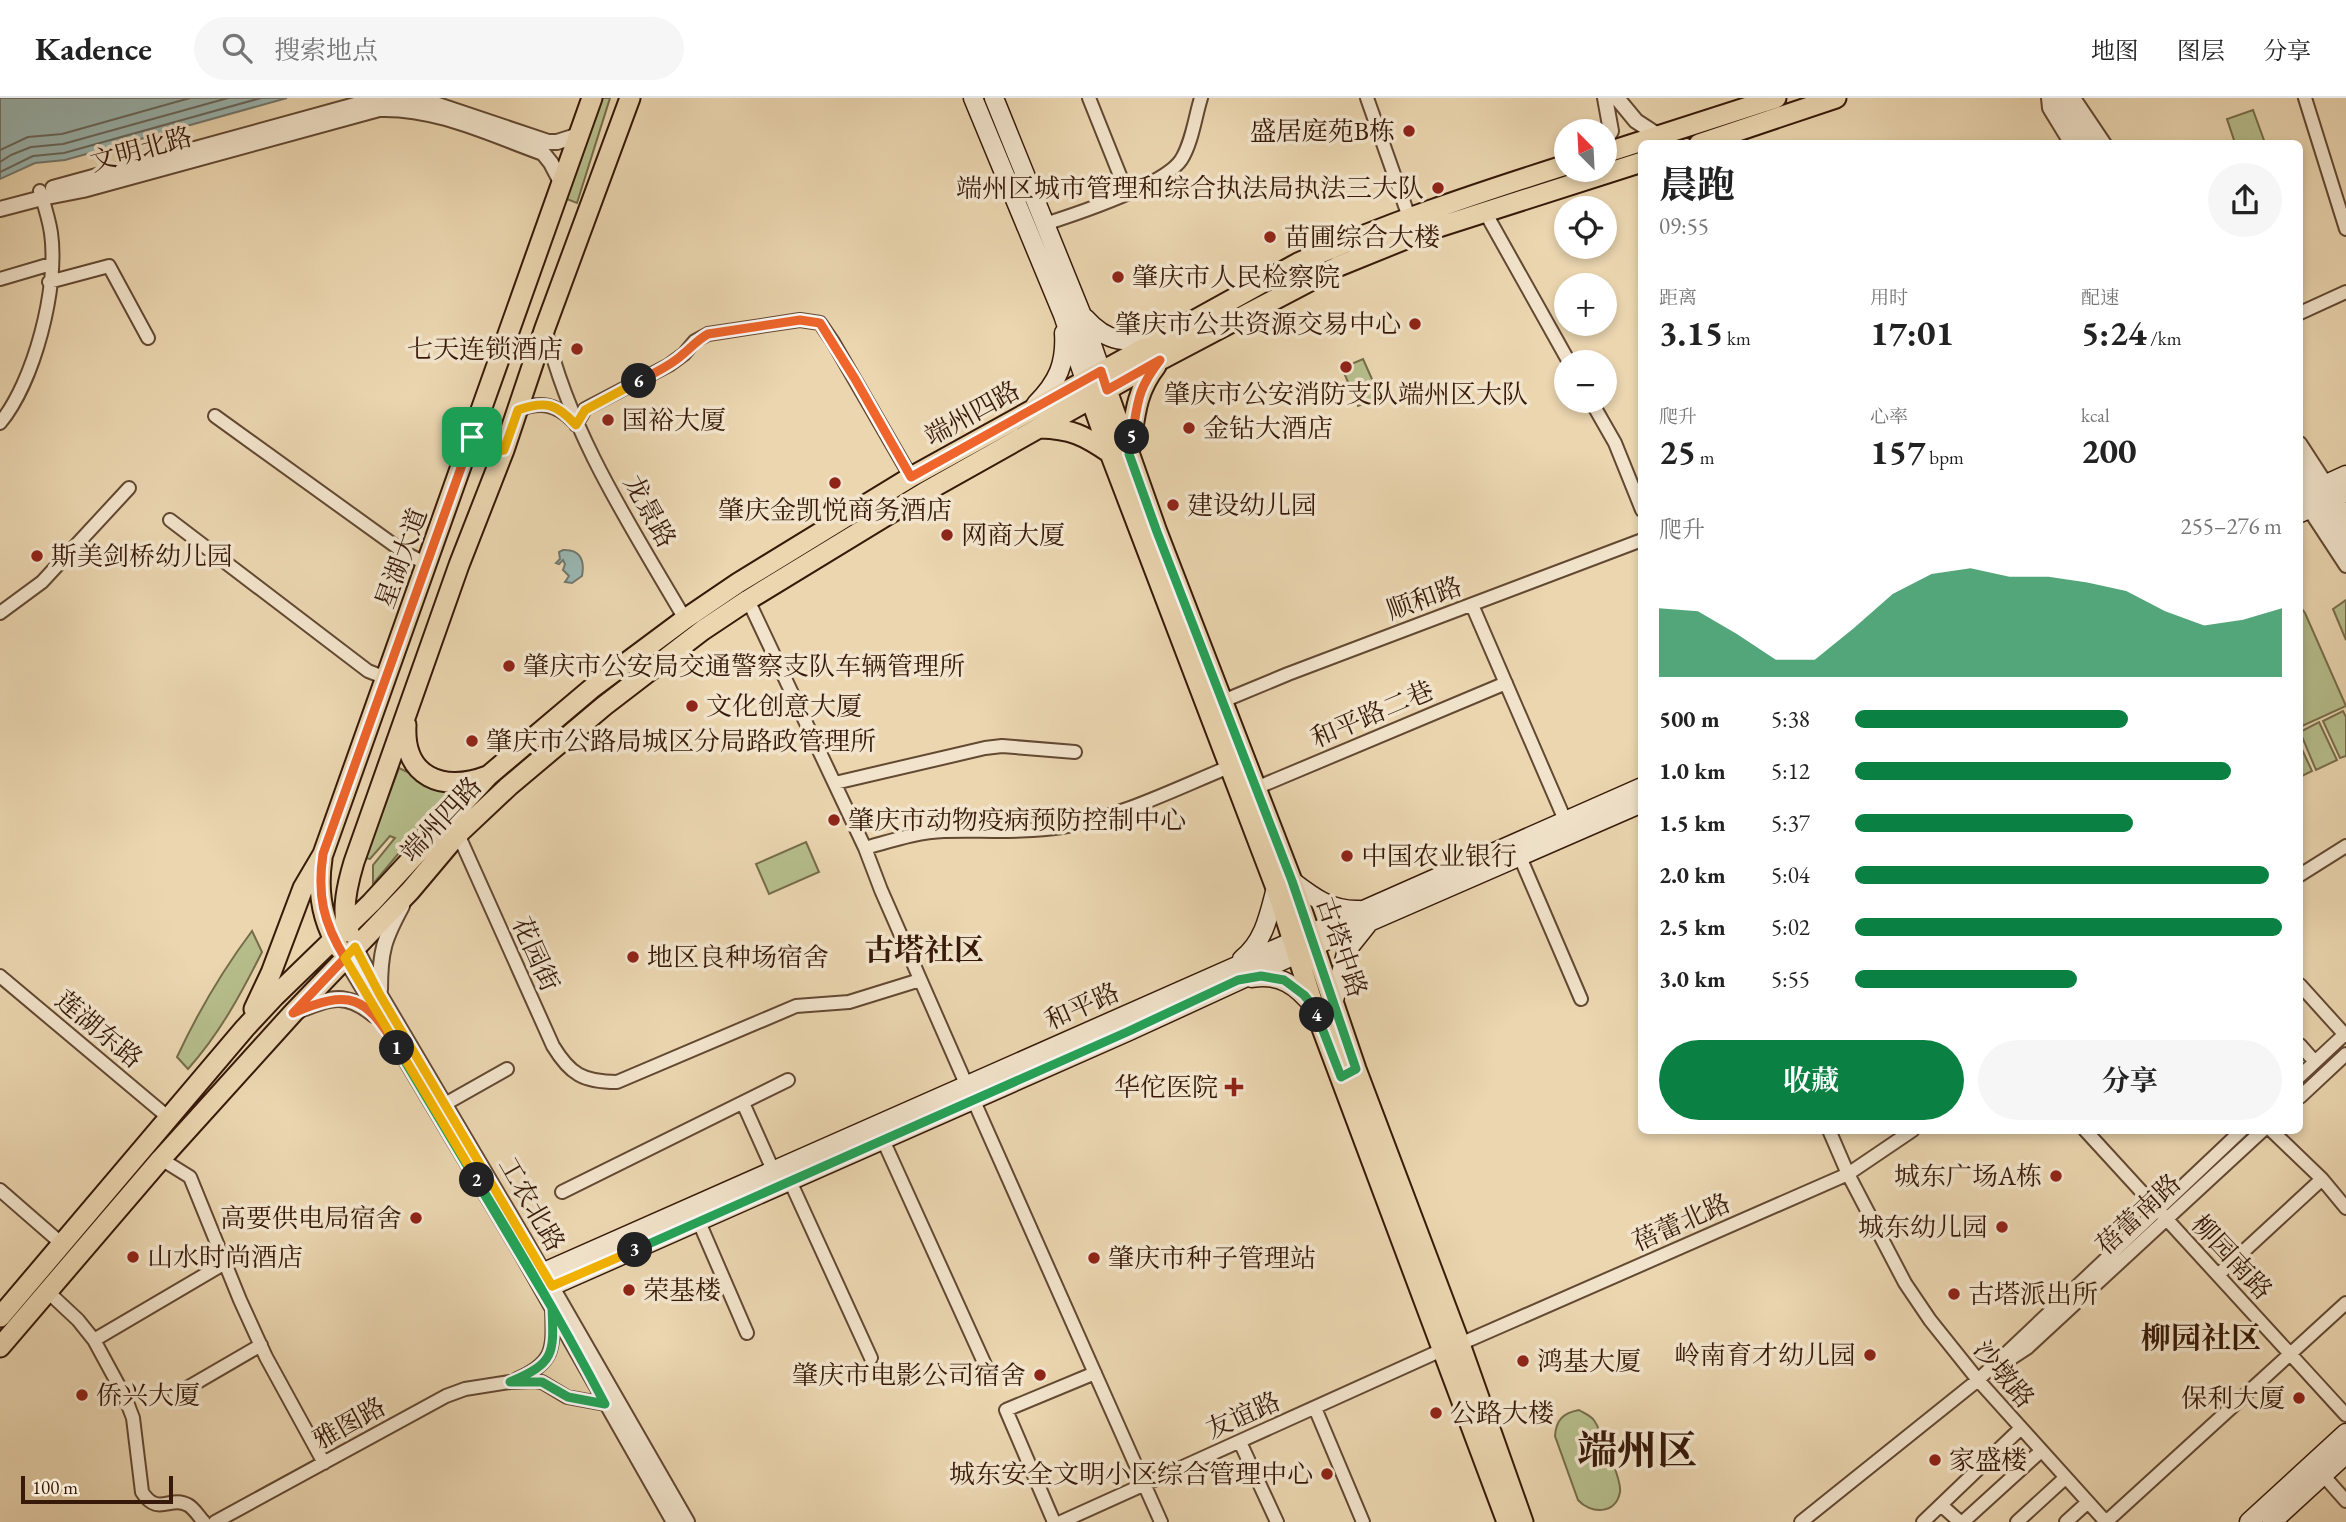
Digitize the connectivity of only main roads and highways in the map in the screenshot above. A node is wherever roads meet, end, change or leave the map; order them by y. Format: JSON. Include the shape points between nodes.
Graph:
{"nodes":[{"id":1,"x":592,"y":98,"type":"edge"},
{"id":2,"x":630,"y":98,"type":"edge"},
{"id":3,"x":973,"y":98,"type":"edge"},
{"id":4,"x":994,"y":98,"type":"edge"},
{"id":5,"x":1776,"y":98,"type":"edge"},
{"id":6,"x":1836,"y":98,"type":"edge"},
{"id":7,"x":1727,"y":139,"type":"edge"},
{"id":8,"x":1644,"y":140,"type":"edge"},
{"id":9,"x":1638,"y":142,"type":"edge"},
{"id":10,"x":1617,"y":149,"type":"edge"},
{"id":11,"x":1638,"y":163,"type":"edge"},
{"id":12,"x":1554,"y":169,"type":"edge"},
{"id":13,"x":1081,"y":313,"type":"junction"},
{"id":14,"x":1063,"y":315,"type":"junction"},
{"id":15,"x":1161,"y":338,"type":"junction"},
{"id":16,"x":1160,"y":360,"type":"junction"},
{"id":17,"x":1096,"y":385,"type":"junction"},
{"id":18,"x":1029,"y":410,"type":"junction"},
{"id":19,"x":1039,"y":428,"type":"junction"},
{"id":20,"x":472,"y":437,"type":"junction"},
{"id":21,"x":504,"y":450,"type":"junction"},
{"id":22,"x":1119,"y":453,"type":"junction"},
{"id":23,"x":2346,"y":475,"type":"edge"},
{"id":24,"x":2314,"y":496,"type":"edge"},
{"id":25,"x":849,"y":515,"type":"junction"},
{"id":26,"x":860,"y":532,"type":"junction"},
{"id":27,"x":1150,"y":535,"type":"junction"},
{"id":28,"x":408,"y":708,"type":"junction"},
{"id":29,"x":488,"y":776,"type":"junction"},
{"id":30,"x":1638,"y":789,"type":"edge"},
{"id":31,"x":1638,"y":805,"type":"edge"},
{"id":32,"x":424,"y":858,"type":"junction"},
{"id":33,"x":322,"y":860,"type":"junction"},
{"id":34,"x":351,"y":873,"type":"junction"},
{"id":35,"x":1284,"y":885,"type":"junction"},
{"id":36,"x":1366,"y":916,"type":"junction"},
{"id":37,"x":340,"y":933,"type":"junction"},
{"id":38,"x":1303,"y":943,"type":"junction"},
{"id":39,"x":350,"y":952,"type":"junction"},
{"id":40,"x":1235,"y":974,"type":"junction"},
{"id":41,"x":274,"y":997,"type":"junction"},
{"id":42,"x":1324,"y":1005,"type":"junction"},
{"id":43,"x":293,"y":1013,"type":"junction"},
{"id":44,"x":245,"y":1028,"type":"junction"},
{"id":45,"x":970,"y":1093,"type":"junction"},
{"id":46,"x":0,"y":1317,"type":"edge"},
{"id":47,"x":0,"y":1347,"type":"edge"},
{"id":48,"x":1452,"y":1347,"type":"junction"},
{"id":49,"x":2346,"y":1433,"type":"edge"},
{"id":50,"x":2346,"y":1454,"type":"edge"},
{"id":51,"x":1507,"y":1522,"type":"edge"},
{"id":52,"x":1523,"y":1522,"type":"edge"},
{"id":53,"x":2249,"y":1522,"type":"edge"},
{"id":54,"x":2272,"y":1522,"type":"edge"}],
"edges":[{"from":1,"to":20,"type":"main road","name":"星湖大道"},
{"from":2,"to":21,"type":"main road"},
{"from":3,"to":14,"type":"main road"},
{"from":4,"to":13,"type":"main road"},
{"from":5,"to":8,"type":"main road"},
{"from":6,"to":7,"type":"main road"},
{"from":9,"to":10,"type":"main road"},
{"from":11,"to":16,"type":"main road","via":[[1423,232],[1339,266]]},
{"from":12,"to":15,"type":"main road","via":[[1356,237],[1298,263]]},
{"from":13,"to":15,"type":"main road","via":[[1102,335],[1125,340]]},
{"from":13,"to":17,"type":"main road"},
{"from":14,"to":17,"type":"main road"},
{"from":14,"to":18,"type":"main road","via":[[1062,369],[1051,389]]},
{"from":15,"to":17,"type":"main road"},
{"from":16,"to":17,"type":"main road"},
{"from":16,"to":22,"type":"main road","via":[[1144,381]]},
{"from":17,"to":18,"type":"main road","name":"端州四路"},
{"from":17,"to":19,"type":"main road","name":"端州四路"},
{"from":17,"to":22,"type":"main road","name":"古塔中路"},
{"from":18,"to":25,"type":"main road","name":"端州四路"},
{"from":19,"to":22,"type":"main road","via":[[1079,433]]},
{"from":19,"to":26,"type":"main road","name":"端州四路"},
{"from":20,"to":21,"type":"main road","via":[[478,449]]},
{"from":20,"to":33,"type":"main road","name":"星湖大道"},
{"from":21,"to":28,"type":"main road"},
{"from":22,"to":27,"type":"main road","name":"古塔中路"},
{"from":23,"to":24,"type":"main road"},
{"from":25,"to":26,"type":"main road"},
{"from":25,"to":29,"type":"main road","name":"端州四路","via":[[685,619]]},
{"from":26,"to":32,"type":"main road","name":"端州四路","via":[[703,630],[604,706],[458,834]]},
{"from":27,"to":35,"type":"main road","name":"古塔中路","via":[[1229,767]]},
{"from":27,"to":35,"type":"main road","name":"古塔中路","via":[[1223,701],[1256,788]]},
{"from":28,"to":29,"type":"main road","via":[[407,748],[421,771],[439,781],[462,784]]},
{"from":28,"to":34,"type":"main road"},
{"from":29,"to":32,"type":"main road","name":"端州四路"},
{"from":30,"to":36,"type":"main road","name":"和平路"},
{"from":31,"to":36,"type":"main road","name":"和平路","via":[[1520,857]]},
{"from":32,"to":37,"type":"main road","name":"端州四路"},
{"from":32,"to":39,"type":"main road","name":"端州四路","via":[[410,891]]},
{"from":33,"to":34,"type":"main road","via":[[328,881],[338,884]]},
{"from":33,"to":37,"type":"main road","via":[[320,892],[326,920]]},
{"from":33,"to":44,"type":"main road","name":"星湖大道","via":[[303,888]]},
{"from":34,"to":37,"type":"main road"},
{"from":35,"to":36,"type":"main road"},
{"from":35,"to":38,"type":"main road","name":"古塔中路"},
{"from":35,"to":40,"type":"main road","via":[[1257,944]]},
{"from":36,"to":38,"type":"main road","name":"和平路"},
{"from":36,"to":42,"type":"main road"},
{"from":37,"to":39,"type":"main road"},
{"from":37,"to":41,"type":"main road","name":"端州四路"},
{"from":38,"to":40,"type":"main road","name":"和平路"},
{"from":38,"to":42,"type":"main road","name":"古塔中路"},
{"from":39,"to":43,"type":"main road","name":"端州四路"},
{"from":40,"to":42,"type":"main road","via":[[1284,980]]},
{"from":40,"to":45,"type":"main road","name":"和平路"},
{"from":41,"to":43,"type":"main road"},
{"from":41,"to":44,"type":"main road","name":"端州四路"},
{"from":42,"to":48,"type":"main road","name":"古塔中路"},
{"from":43,"to":47,"type":"main road","name":"端州四路"},
{"from":44,"to":46,"type":"main road","name":"端州四路"},
{"from":45,"to":45,"type":"main road","name":"和平路","via":[[883,1140],[699,1222],[548,1279],[773,1170]]},
{"from":48,"to":51,"type":"main road","name":"古塔中路"},
{"from":48,"to":52,"type":"main road","name":"古塔中路"},
{"from":49,"to":53,"type":"main road"},
{"from":50,"to":54,"type":"main road"}]}
